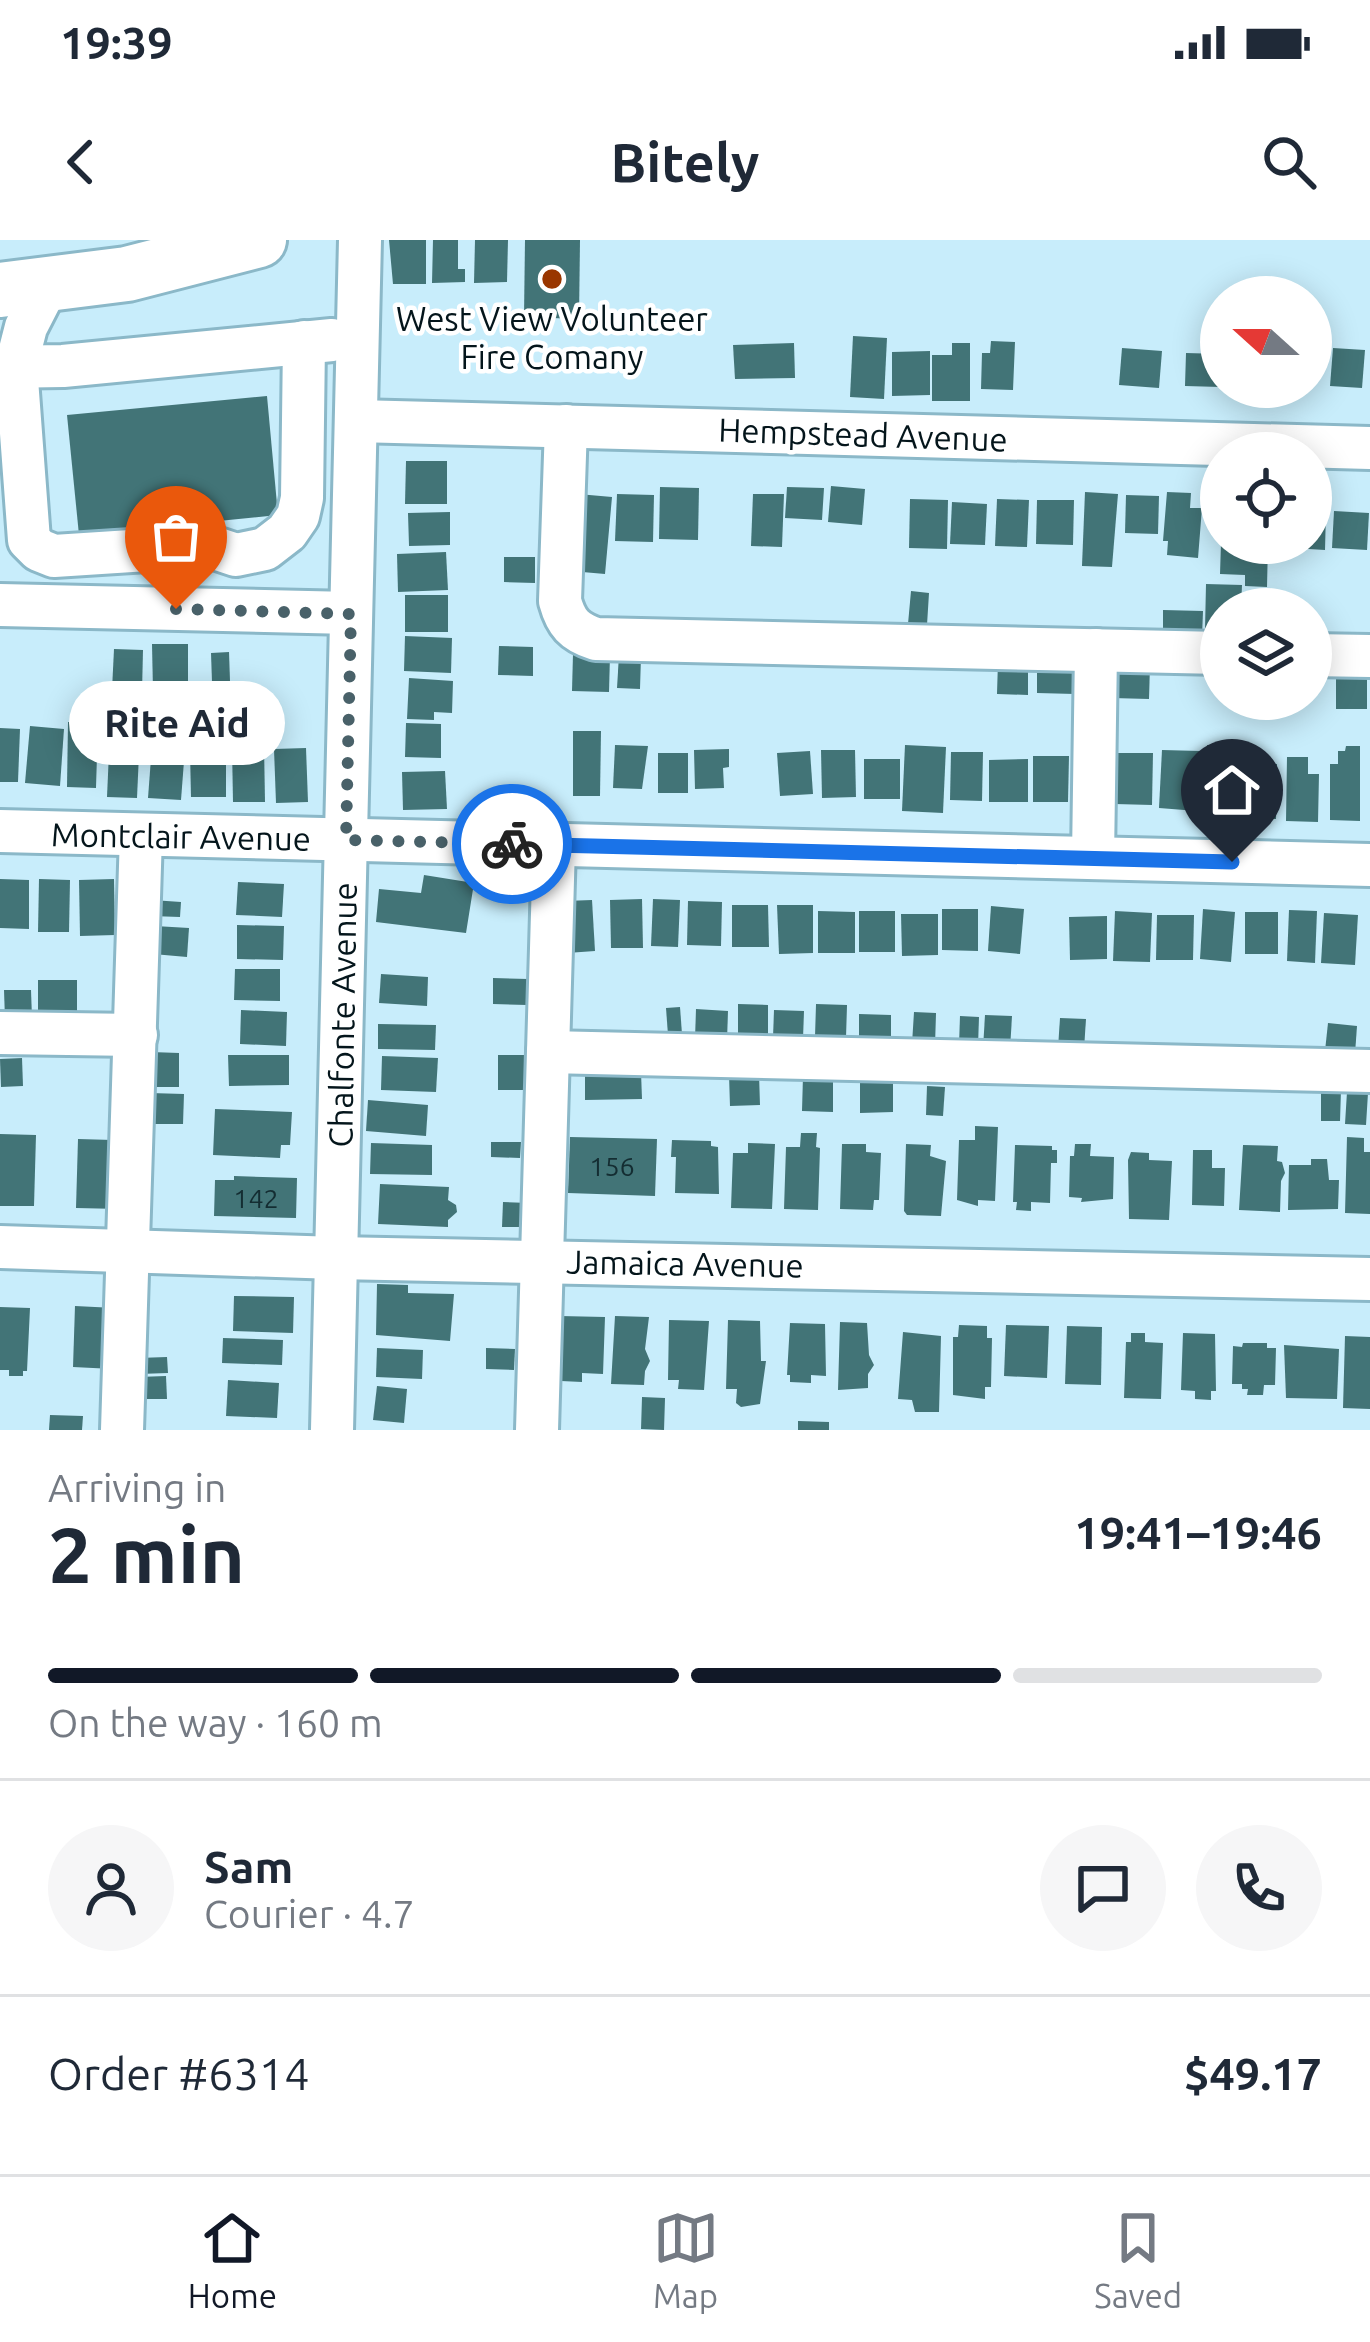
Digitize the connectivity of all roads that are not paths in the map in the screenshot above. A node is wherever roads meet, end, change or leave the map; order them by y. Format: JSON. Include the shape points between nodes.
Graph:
{"nodes":[{"id":1,"x":260,"y":240,"type":"edge"},
{"id":2,"x":360,"y":240,"type":"edge"},
{"id":3,"x":126,"y":264,"type":"edge"},
{"id":4,"x":24,"y":288,"type":"edge"},
{"id":5,"x":358,"y":338,"type":"junction"},
{"id":6,"x":304,"y":342,"type":"junction"},
{"id":7,"x":5,"y":358,"type":"edge"},
{"id":8,"x":356,"y":421,"type":"junction"},
{"id":9,"x":566,"y":427,"type":"junction"},
{"id":10,"x":11,"y":434,"type":"edge"},
{"id":11,"x":1370,"y":448,"type":"edge"},
{"id":12,"x":0,"y":605,"type":"edge"},
{"id":13,"x":351,"y":614,"type":"junction"},
{"id":14,"x":1096,"y":650,"type":"junction"},
{"id":15,"x":1200,"y":652,"type":"edge"},
{"id":16,"x":1332,"y":655,"type":"edge"},
{"id":17,"x":1370,"y":656,"type":"edge"},
{"id":18,"x":0,"y":831,"type":"edge"},
{"id":19,"x":141,"y":835,"type":"junction"},
{"id":20,"x":346,"y":840,"type":"junction"},
{"id":21,"x":554,"y":845,"type":"junction"},
{"id":22,"x":1093,"y":858,"type":"junction"},
{"id":23,"x":1370,"y":865,"type":"edge"},
{"id":24,"x":0,"y":1033,"type":"edge"},
{"id":25,"x":136,"y":1035,"type":"junction"},
{"id":26,"x":548,"y":1052,"type":"junction"},
{"id":27,"x":1370,"y":1071,"type":"edge"},
{"id":28,"x":0,"y":1247,"type":"edge"},
{"id":29,"x":130,"y":1251,"type":"junction"},
{"id":30,"x":336,"y":1258,"type":"junction"},
{"id":31,"x":541,"y":1259,"type":"junction"},
{"id":32,"x":1370,"y":1279,"type":"edge"},
{"id":33,"x":122,"y":1430,"type":"edge"},
{"id":34,"x":332,"y":1430,"type":"edge"},
{"id":35,"x":537,"y":1430,"type":"edge"}],
"edges":[{"from":1,"to":3,"type":"main road"},
{"from":2,"to":5,"type":"street","name":"Chalfonte Avenue"},
{"from":3,"to":4,"type":"main road"},
{"from":4,"to":7,"type":"street","via":[[26,327]]},
{"from":5,"to":6,"type":"street"},
{"from":5,"to":8,"type":"street","name":"Chalfonte Avenue"},
{"from":6,"to":7,"type":"street","via":[[63,366]]},
{"from":6,"to":10,"type":"street","via":[[302,498],[287,532],[265,549],[236,556],[208,546],[54,556],[40,550],[29,540]]},
{"from":7,"to":10,"type":"street"},
{"from":8,"to":9,"type":"street","name":"Hempstead Avenue"},
{"from":8,"to":13,"type":"street","name":"Chalfonte Avenue"},
{"from":9,"to":11,"type":"street","name":"Hempstead Avenue"},
{"from":9,"to":14,"type":"street","via":[[560,601],[579,633]]},
{"from":12,"to":13,"type":"street"},
{"from":13,"to":20,"type":"street","name":"Chalfonte Avenue"},
{"from":14,"to":15,"type":"street"},
{"from":14,"to":22,"type":"street"},
{"from":16,"to":17,"type":"street"},
{"from":18,"to":19,"type":"street","name":"Montclair Avenue"},
{"from":19,"to":20,"type":"street","name":"Montclair Avenue"},
{"from":19,"to":25,"type":"street"},
{"from":20,"to":21,"type":"street","name":"Montclair Avenue"},
{"from":20,"to":30,"type":"street","name":"Chalfonte Avenue"},
{"from":21,"to":22,"type":"street","name":"Montclair Avenue"},
{"from":21,"to":26,"type":"street"},
{"from":22,"to":23,"type":"street","name":"Montclair Avenue"},
{"from":24,"to":25,"type":"street"},
{"from":25,"to":29,"type":"street"},
{"from":26,"to":27,"type":"street"},
{"from":26,"to":31,"type":"street"},
{"from":28,"to":29,"type":"street","name":"Jamaica Avenue"},
{"from":29,"to":30,"type":"street","name":"Jamaica Avenue"},
{"from":29,"to":33,"type":"street"},
{"from":30,"to":31,"type":"street","name":"Jamaica Avenue"},
{"from":30,"to":34,"type":"street","name":"Chalfonte Avenue"},
{"from":31,"to":32,"type":"street","name":"Jamaica Avenue"},
{"from":31,"to":35,"type":"street"}]}
